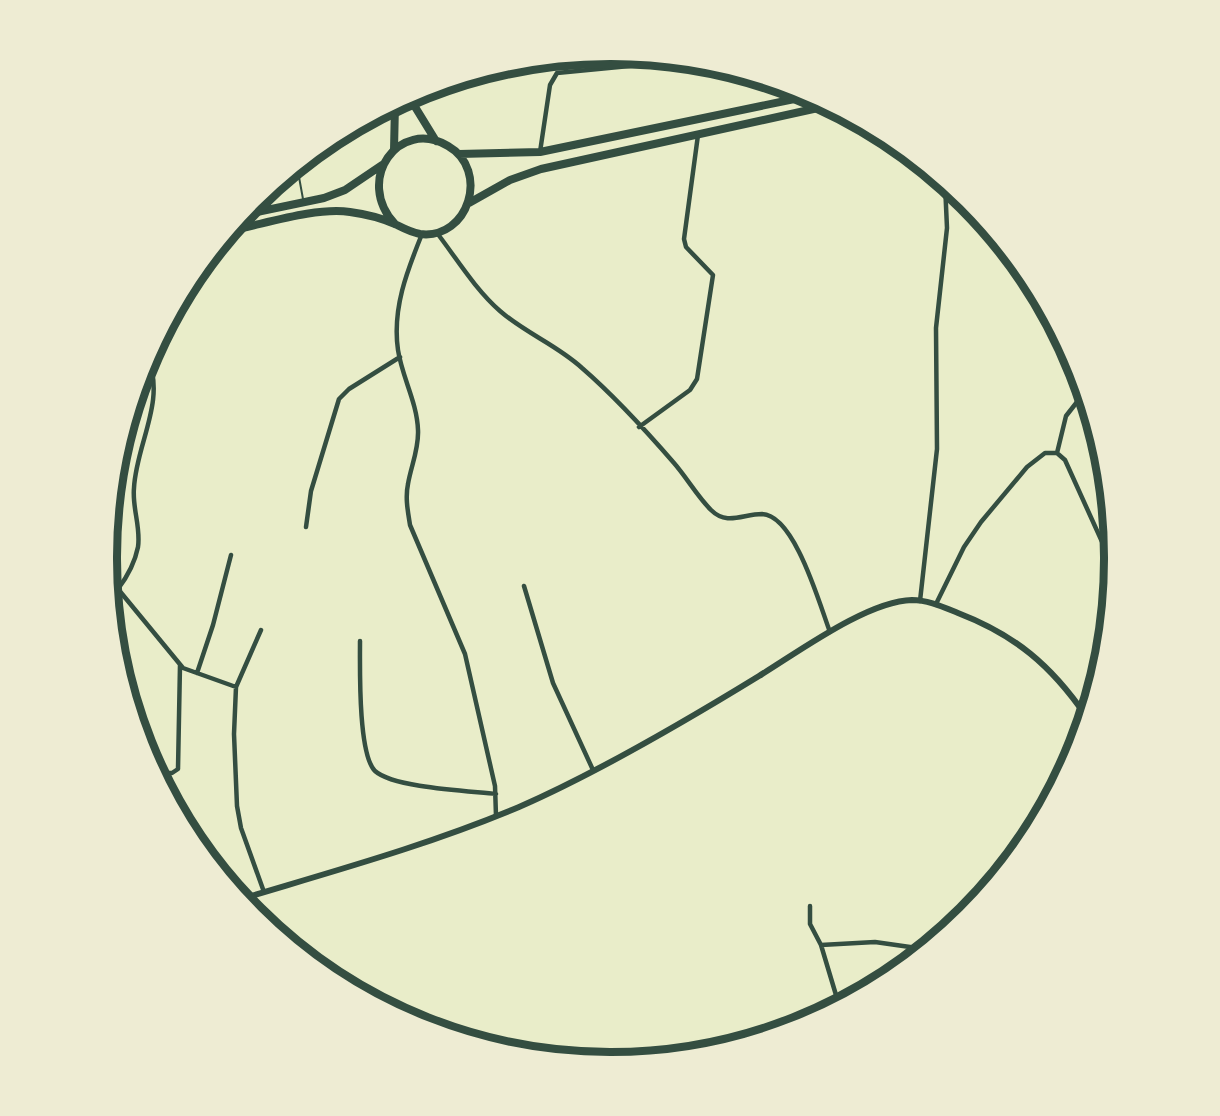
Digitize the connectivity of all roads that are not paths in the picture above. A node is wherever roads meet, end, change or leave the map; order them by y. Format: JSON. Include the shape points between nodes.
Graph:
{"nodes":[{"id":1,"x":634,"y":66,"type":"edge"},
{"id":2,"x":792,"y":100,"type":"edge"},
{"id":3,"x":414,"y":105,"type":"edge"},
{"id":4,"x":813,"y":108,"type":"edge"},
{"id":5,"x":394,"y":114,"type":"edge"},
{"id":6,"x":698,"y":135,"type":"junction"},
{"id":7,"x":436,"y":141,"type":"junction"},
{"id":8,"x":394,"y":150,"type":"junction"},
{"id":9,"x":540,"y":152,"type":"junction"},
{"id":10,"x":459,"y":154,"type":"junction"},
{"id":11,"x":382,"y":165,"type":"junction"},
{"id":12,"x":299,"y":175,"type":"edge"},
{"id":13,"x":946,"y":197,"type":"edge"},
{"id":14,"x":269,"y":201,"type":"edge"},
{"id":15,"x":304,"y":202,"type":"junction"},
{"id":16,"x":469,"y":203,"type":"junction"},
{"id":17,"x":271,"y":209,"type":"junction"},
{"id":18,"x":259,"y":212,"type":"edge"},
{"id":19,"x":395,"y":224,"type":"junction"},
{"id":20,"x":243,"y":228,"type":"edge"},
{"id":21,"x":437,"y":232,"type":"junction"},
{"id":22,"x":422,"y":234,"type":"junction"},
{"id":23,"x":400,"y":357,"type":"junction"},
{"id":24,"x":153,"y":372,"type":"edge"},
{"id":25,"x":1078,"y":401,"type":"edge"},
{"id":26,"x":639,"y":427,"type":"junction"},
{"id":27,"x":1057,"y":453,"type":"junction"},
{"id":28,"x":306,"y":527,"type":"dead end"},
{"id":29,"x":1103,"y":544,"type":"edge"},
{"id":30,"x":231,"y":555,"type":"dead end"},
{"id":31,"x":525,"y":586,"type":"dead end"},
{"id":32,"x":118,"y":588,"type":"joint"},
{"id":33,"x":920,"y":601,"type":"junction"},
{"id":34,"x":936,"y":604,"type":"junction"},
{"id":35,"x":261,"y":630,"type":"dead end"},
{"id":36,"x":830,"y":632,"type":"junction"},
{"id":37,"x":360,"y":641,"type":"dead end"},
{"id":38,"x":180,"y":665,"type":"junction"},
{"id":39,"x":197,"y":673,"type":"junction"},
{"id":40,"x":236,"y":687,"type":"junction"},
{"id":41,"x":1080,"y":708,"type":"edge"},
{"id":42,"x":593,"y":770,"type":"junction"},
{"id":43,"x":166,"y":773,"type":"edge"},
{"id":44,"x":496,"y":794,"type":"junction"},
{"id":45,"x":496,"y":816,"type":"junction"},
{"id":46,"x":264,"y":892,"type":"junction"},
{"id":47,"x":251,"y":896,"type":"edge"},
{"id":48,"x":810,"y":906,"type":"dead end"},
{"id":49,"x":822,"y":945,"type":"junction"},
{"id":50,"x":912,"y":948,"type":"edge"},
{"id":51,"x":836,"y":997,"type":"edge"}],
"edges":[{"from":1,"to":9,"type":"street","via":[[557,73],[550,85]]},
{"from":2,"to":9,"type":"highway"},
{"from":3,"to":7,"type":"highway"},
{"from":4,"to":6,"type":"highway"},
{"from":5,"to":8,"type":"highway"},
{"from":6,"to":16,"type":"highway","via":[[541,169],[510,180]]},
{"from":6,"to":26,"type":"street","via":[[684,238],[686,247],[712,275],[701,370],[690,390]]},
{"from":7,"to":8,"type":"highway","via":[[419,140]]},
{"from":7,"to":10,"type":"highway"},
{"from":8,"to":11,"type":"highway"},
{"from":9,"to":10,"type":"highway"},
{"from":10,"to":16,"type":"highway","via":[[468,169]]},
{"from":11,"to":15,"type":"highway","via":[[345,190]]},
{"from":11,"to":19,"type":"highway","via":[[379,197]]},
{"from":12,"to":15,"type":"lane"},
{"from":13,"to":33,"type":"street","via":[[947,228],[936,328],[937,449]]},
{"from":14,"to":17,"type":"lane"},
{"from":15,"to":17,"type":"highway"},
{"from":16,"to":21,"type":"highway","via":[[451,226]]},
{"from":17,"to":18,"type":"highway"},
{"from":19,"to":20,"type":"highway","via":[[350,212],[329,212]]},
{"from":19,"to":22,"type":"highway"},
{"from":21,"to":22,"type":"highway"},
{"from":21,"to":26,"type":"street","via":[[500,312],[584,369]]},
{"from":22,"to":23,"type":"street","via":[[401,289],[397,333]]},
{"from":23,"to":28,"type":"street","via":[[339,399],[311,491]]},
{"from":23,"to":44,"type":"street","via":[[418,427],[406,503],[410,525],[463,647]]},
{"from":24,"to":32,"type":"street","via":[[154,399],[133,489],[138,548]]},
{"from":25,"to":27,"type":"street","via":[[1066,416]]},
{"from":26,"to":36,"type":"street","via":[[717,515],[733,519],[768,515],[782,524],[797,546]]},
{"from":27,"to":29,"type":"street","via":[[1065,460]]},
{"from":27,"to":34,"type":"street","via":[[1045,453],[1028,466],[981,522]]},
{"from":30,"to":39,"type":"street"},
{"from":31,"to":42,"type":"street","via":[[553,683]]},
{"from":32,"to":38,"type":"street"},
{"from":33,"to":34,"type":"street"},
{"from":33,"to":36,"type":"street","via":[[875,609]]},
{"from":34,"to":41,"type":"street","via":[[975,620],[1035,655]]},
{"from":35,"to":40,"type":"street"},
{"from":36,"to":42,"type":"street","via":[[721,699]]},
{"from":37,"to":44,"type":"street","via":[[366,752],[375,770],[390,779],[424,786]]},
{"from":38,"to":39,"type":"street"},
{"from":38,"to":43,"type":"street","via":[[178,769]]},
{"from":39,"to":40,"type":"street"},
{"from":40,"to":46,"type":"street","via":[[237,806]]},
{"from":42,"to":45,"type":"street"},
{"from":44,"to":45,"type":"street"},
{"from":45,"to":46,"type":"street","via":[[350,867]]},
{"from":46,"to":47,"type":"street"},
{"from":48,"to":49,"type":"street","via":[[810,924]]},
{"from":49,"to":50,"type":"street","via":[[875,942]]},
{"from":49,"to":51,"type":"street"}]}
